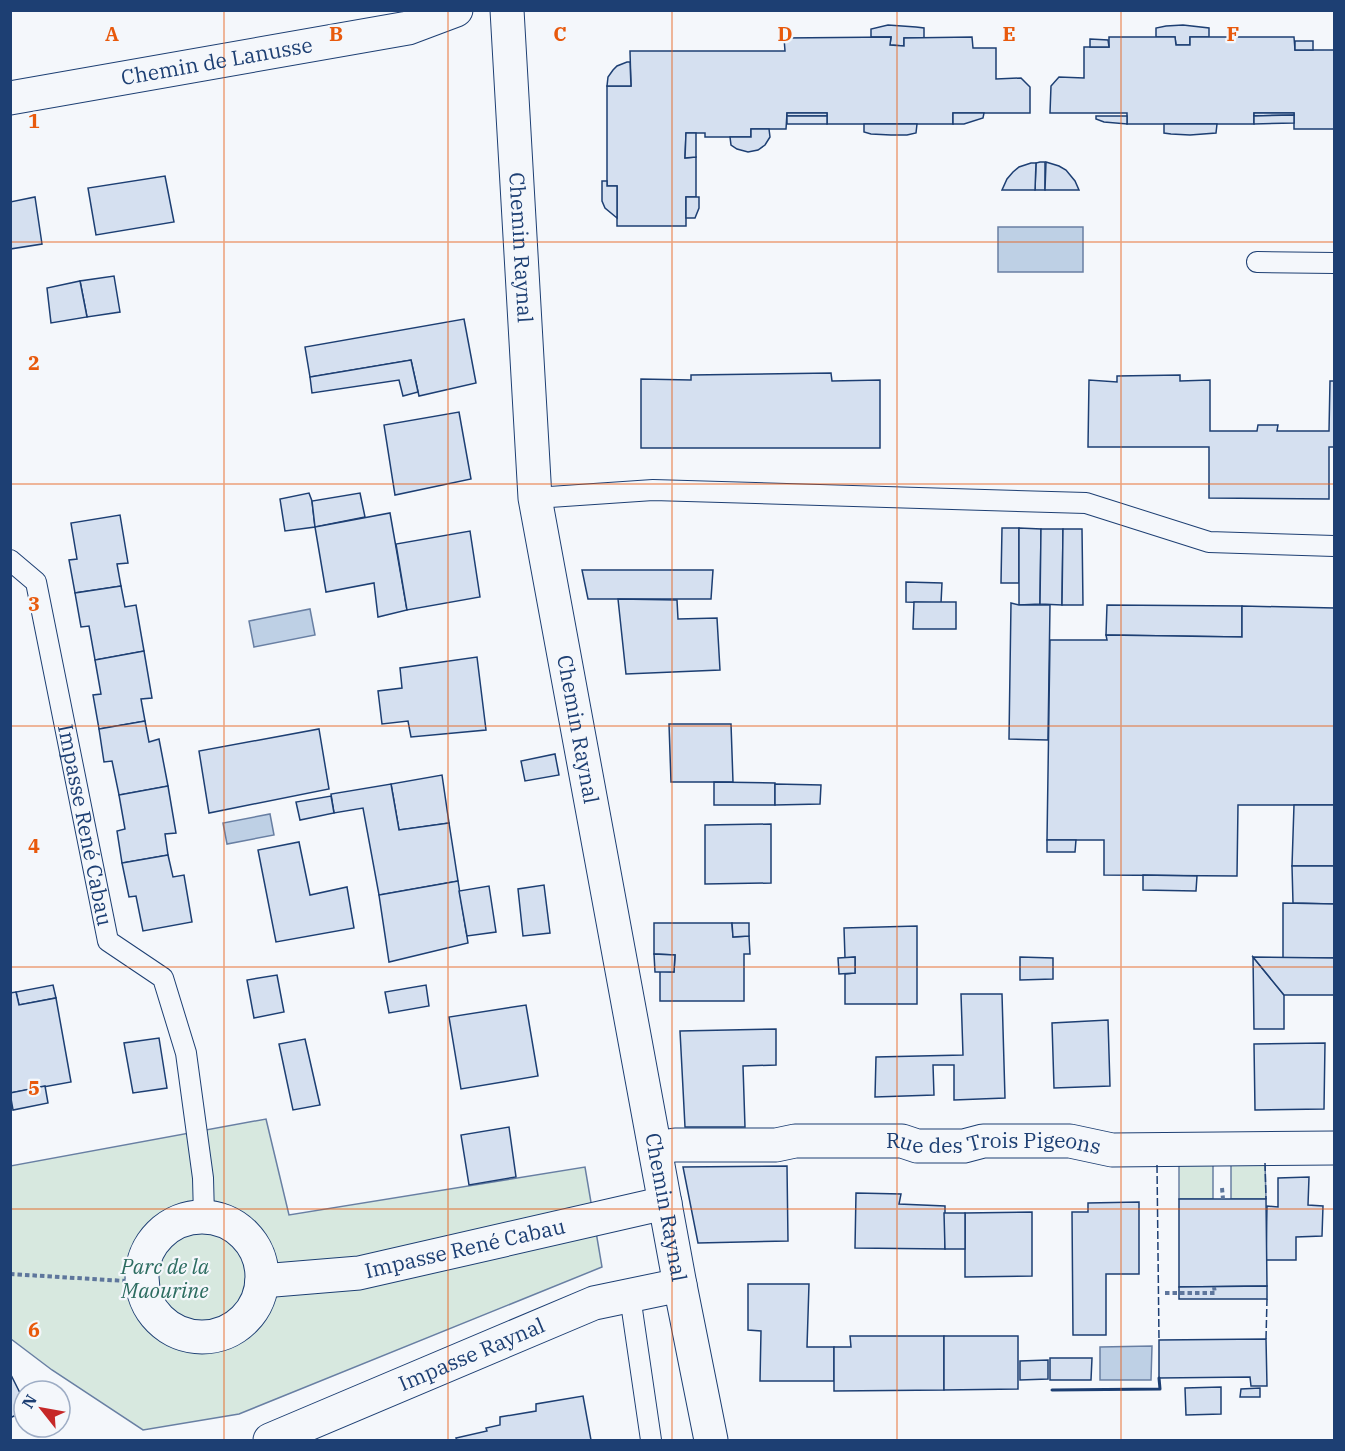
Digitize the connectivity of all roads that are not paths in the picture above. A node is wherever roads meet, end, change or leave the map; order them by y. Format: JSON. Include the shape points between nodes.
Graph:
{"nodes":[{"id":1,"x":456,"y":10,"type":"edge"},
{"id":2,"x":507,"y":10,"type":"edge"},
{"id":3,"x":10,"y":98,"type":"edge"},
{"id":4,"x":1257,"y":262,"type":"dead end"},
{"id":5,"x":1335,"y":262,"type":"edge"},
{"id":6,"x":536,"y":498,"type":"junction"},
{"id":7,"x":1335,"y":546,"type":"edge"},
{"id":8,"x":10,"y":560,"type":"edge"},
{"id":9,"x":655,"y":1148,"type":"junction"},
{"id":10,"x":1335,"y":1148,"type":"edge"},
{"id":11,"x":665,"y":1203,"type":"junction"},
{"id":12,"x":204,"y":1216,"type":"junction"},
{"id":13,"x":262,"y":1281,"type":"junction"},
{"id":14,"x":680,"y":1285,"type":"junction"},
{"id":15,"x":630,"y":1296,"type":"junction"},
{"id":16,"x":270,"y":1440,"type":"edge"},
{"id":17,"x":651,"y":1440,"type":"edge"},
{"id":18,"x":711,"y":1440,"type":"edge"}],
"edges":[{"from":1,"to":3,"type":"street","name":"Chemin de Lanusse","via":[[408,28]]},
{"from":2,"to":6,"type":"street","name":"Chemin Raynal"},
{"from":4,"to":5,"type":"lane"},
{"from":6,"to":7,"type":"lane","via":[[653,490],[1086,503],[1209,542]]},
{"from":6,"to":9,"type":"street","name":"Chemin Raynal"},
{"from":8,"to":12,"type":"lane","name":"Impasse René Cabau","via":[[36,582],[108,941],[163,978],[186,1053],[203,1178]]},
{"from":9,"to":10,"type":"street","name":"Rue des Trois Pigeons","via":[[776,1145],[795,1141],[902,1141],[917,1146],[964,1146],[983,1141],[1070,1142],[1112,1150]]},
{"from":9,"to":11,"type":"street","name":"Chemin Raynal"},
{"from":11,"to":13,"type":"street","name":"Impasse René Cabau","via":[[359,1273]]},
{"from":11,"to":14,"type":"street","name":"Chemin Raynal"},
{"from":12,"to":13,"type":"street","via":[[240,1229],[261,1261]]},
{"from":12,"to":13,"type":"street","via":[[184,1218],[166,1228],[152,1243],[143,1262],[142,1282],[155,1315],[185,1335],[220,1335],[250,1314]]},
{"from":14,"to":15,"type":"street","name":"Impasse Raynal"},
{"from":14,"to":18,"type":"street","name":"Chemin Raynal"},
{"from":15,"to":16,"type":"street","name":"Impasse Raynal","via":[[594,1303]]},
{"from":15,"to":17,"type":"lane"}]}
